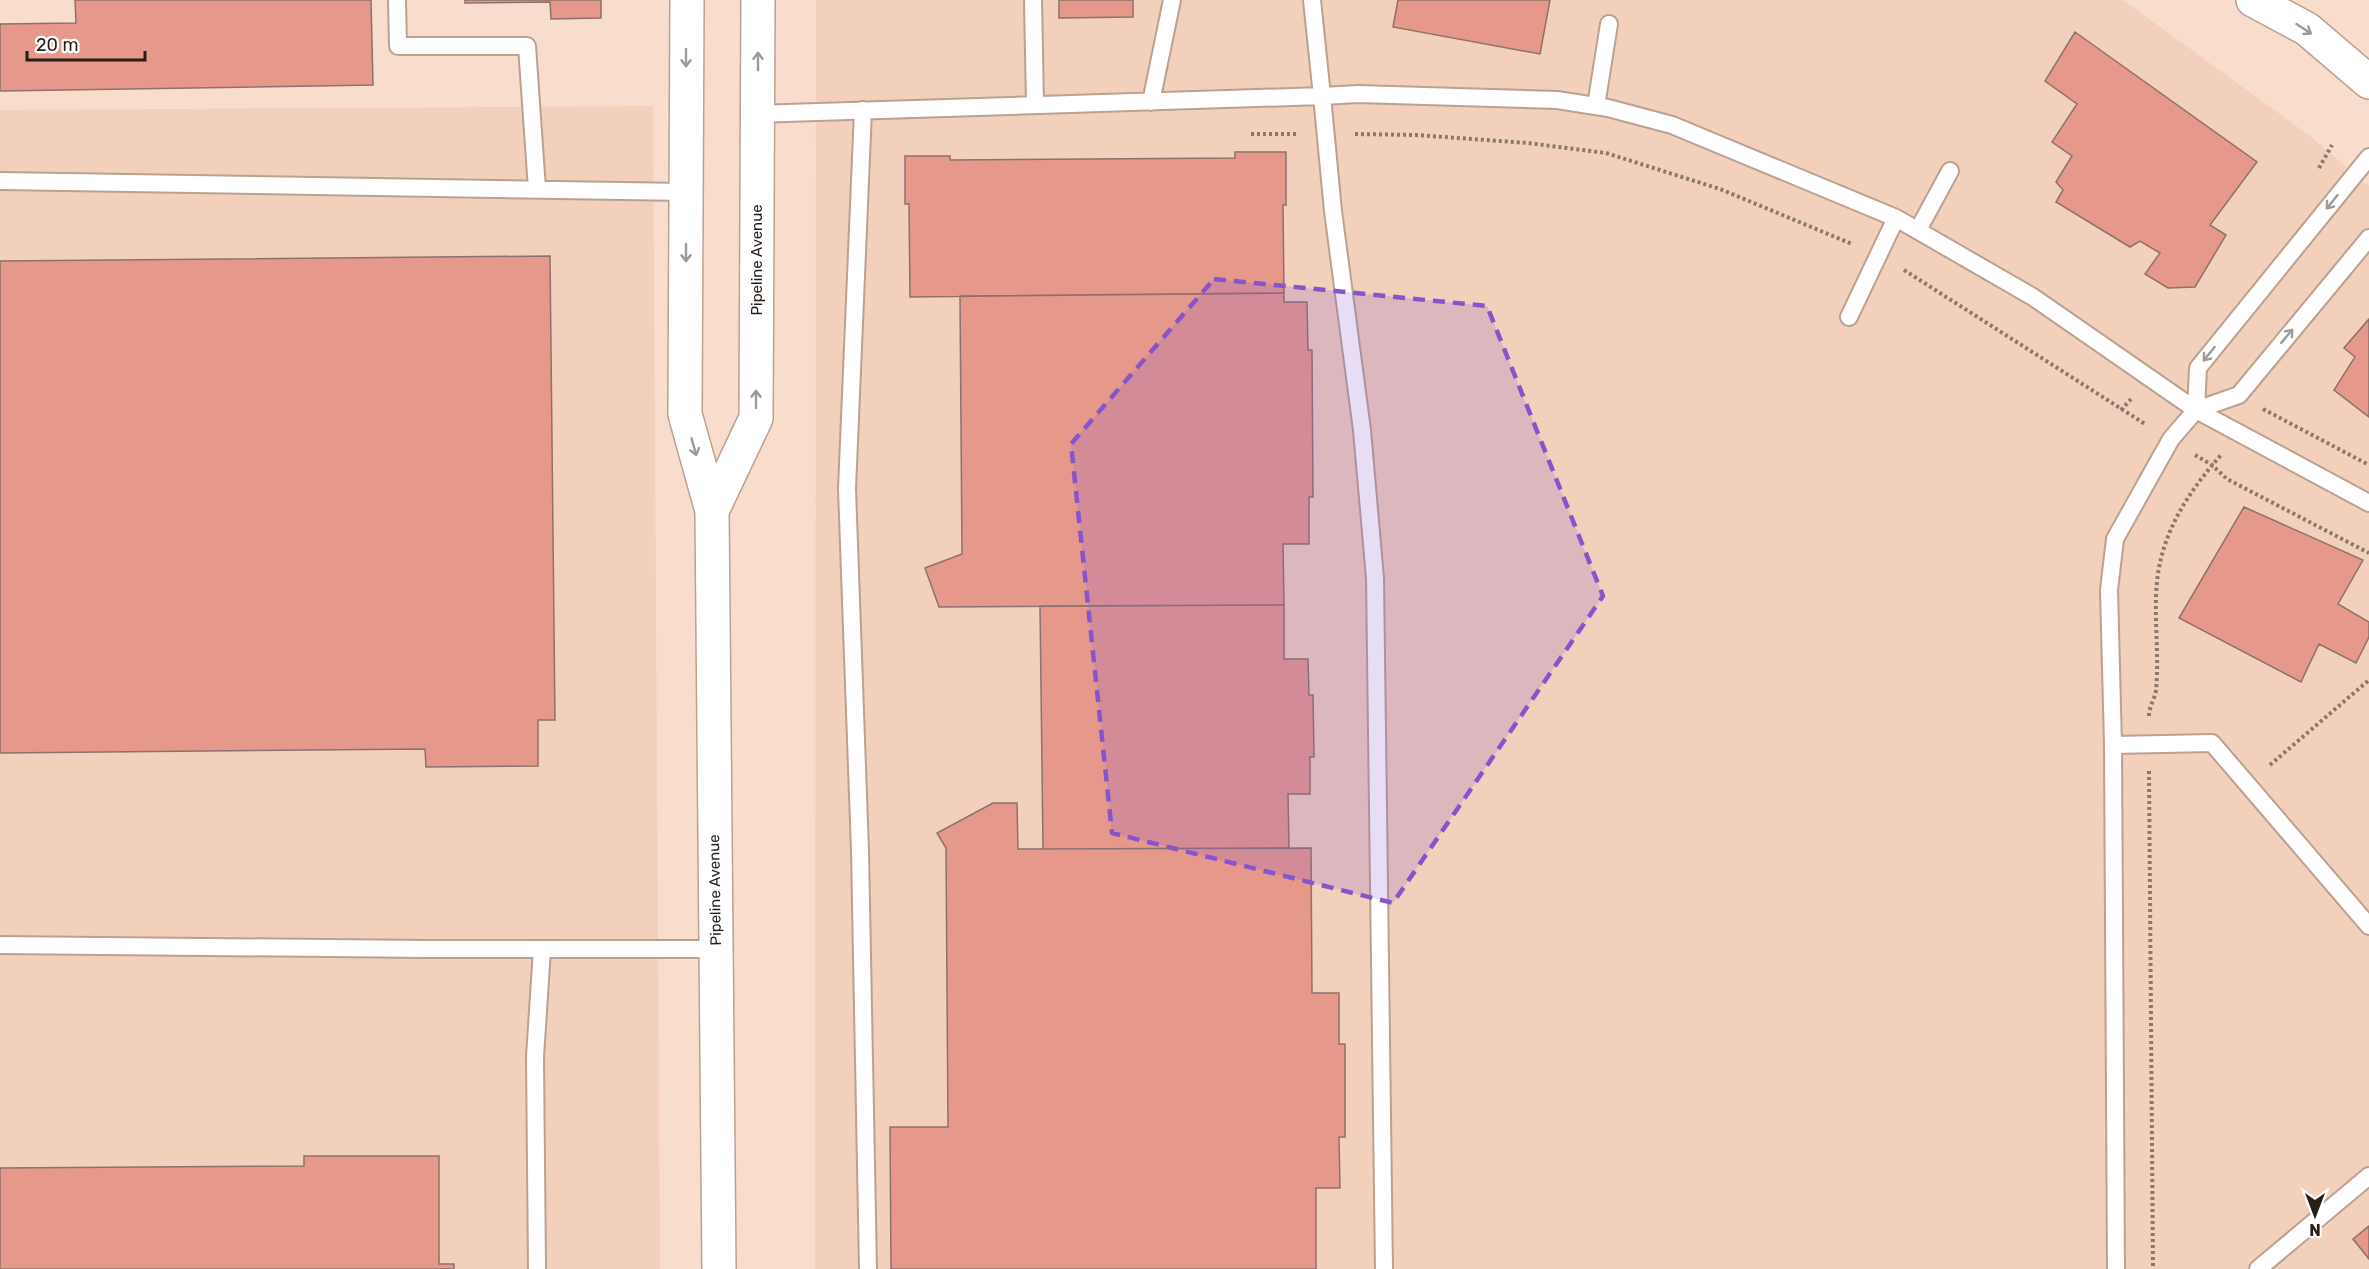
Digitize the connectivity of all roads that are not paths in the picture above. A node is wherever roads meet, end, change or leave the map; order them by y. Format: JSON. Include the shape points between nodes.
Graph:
{"nodes":[{"id":1,"x":397,"y":0,"type":"edge"},
{"id":2,"x":687,"y":0,"type":"edge"},
{"id":3,"x":758,"y":0,"type":"edge"},
{"id":4,"x":1033,"y":0,"type":"edge"},
{"id":5,"x":1172,"y":0,"type":"edge"},
{"id":6,"x":1312,"y":0,"type":"edge"},
{"id":7,"x":2253,"y":0,"type":"edge"},
{"id":8,"x":1610,"y":24,"type":"dead end"},
{"id":9,"x":2369,"y":82,"type":"edge"},
{"id":10,"x":1322,"y":96,"type":"junction"},
{"id":11,"x":1151,"y":102,"type":"junction"},
{"id":12,"x":1035,"y":105,"type":"junction"},
{"id":13,"x":1596,"y":106,"type":"junction"},
{"id":14,"x":863,"y":110,"type":"junction"},
{"id":15,"x":758,"y":114,"type":"junction"},
{"id":16,"x":2369,"y":157,"type":"edge"},
{"id":17,"x":1950,"y":171,"type":"dead end"},
{"id":18,"x":0,"y":182,"type":"edge"},
{"id":19,"x":537,"y":189,"type":"junction"},
{"id":20,"x":686,"y":192,"type":"junction"},
{"id":21,"x":1896,"y":218,"type":"junction"},
{"id":22,"x":1918,"y":230,"type":"junction"},
{"id":23,"x":2369,"y":238,"type":"edge"},
{"id":24,"x":1849,"y":317,"type":"dead end"},
{"id":25,"x":2196,"y":410,"type":"junction"},
{"id":26,"x":2369,"y":503,"type":"edge"},
{"id":27,"x":712,"y":511,"type":"junction"},
{"id":28,"x":2113,"y":746,"type":"junction"},
{"id":29,"x":2369,"y":926,"type":"edge"},
{"id":30,"x":0,"y":945,"type":"edge"},
{"id":31,"x":542,"y":949,"type":"junction"},
{"id":32,"x":716,"y":949,"type":"junction"},
{"id":33,"x":2369,"y":1176,"type":"edge"},
{"id":34,"x":537,"y":1269,"type":"edge"},
{"id":35,"x":719,"y":1269,"type":"edge"},
{"id":36,"x":868,"y":1269,"type":"edge"},
{"id":37,"x":1384,"y":1269,"type":"edge"},
{"id":38,"x":2116,"y":1269,"type":"edge"},
{"id":39,"x":2258,"y":1269,"type":"edge"}],
"edges":[{"from":1,"to":19,"type":"lane","via":[[398,46],[527,46]]},
{"from":2,"to":20,"type":"main road","name":"Pipeline Avenue","one_way":true},
{"from":15,"to":3,"type":"main road","name":"Pipeline Avenue","one_way":true},
{"from":4,"to":12,"type":"lane"},
{"from":5,"to":11,"type":"lane"},
{"from":6,"to":10,"type":"lane"},
{"from":7,"to":9,"type":"main road","one_way":true,"via":[[2307,29]]},
{"from":8,"to":13,"type":"lane"},
{"from":10,"to":11,"type":"lane"},
{"from":10,"to":13,"type":"lane","via":[[1557,100]]},
{"from":10,"to":37,"type":"lane","via":[[1376,578]]},
{"from":11,"to":12,"type":"lane"},
{"from":12,"to":14,"type":"lane"},
{"from":13,"to":21,"type":"lane","via":[[1672,125]]},
{"from":14,"to":15,"type":"lane"},
{"from":14,"to":36,"type":"lane","via":[[847,489],[860,839]]},
{"from":27,"to":15,"type":"main road","name":"Pipeline Avenue","one_way":true,"via":[[756,418]]},
{"from":16,"to":25,"type":"lane","one_way":true,"via":[[2198,368]]},
{"from":17,"to":22,"type":"lane"},
{"from":18,"to":19,"type":"lane"},
{"from":19,"to":20,"type":"lane"},
{"from":20,"to":27,"type":"main road","name":"Pipeline Avenue","one_way":true,"via":[[685,414]]},
{"from":21,"to":22,"type":"lane"},
{"from":21,"to":24,"type":"lane"},
{"from":22,"to":25,"type":"lane","via":[[2033,297]]},
{"from":25,"to":23,"type":"lane","one_way":true,"via":[[2239,394]]},
{"from":25,"to":26,"type":"lane"},
{"from":25,"to":28,"type":"lane","via":[[2171,439],[2115,539],[2109,590]]},
{"from":27,"to":32,"type":"main road","name":"Pipeline Avenue"},
{"from":28,"to":29,"type":"lane","via":[[2212,743]]},
{"from":28,"to":38,"type":"lane"},
{"from":30,"to":31,"type":"lane"},
{"from":31,"to":32,"type":"lane"},
{"from":31,"to":34,"type":"lane","via":[[535,1057]]},
{"from":32,"to":35,"type":"main road","name":"Pipeline Avenue"},
{"from":33,"to":39,"type":"lane"}]}
